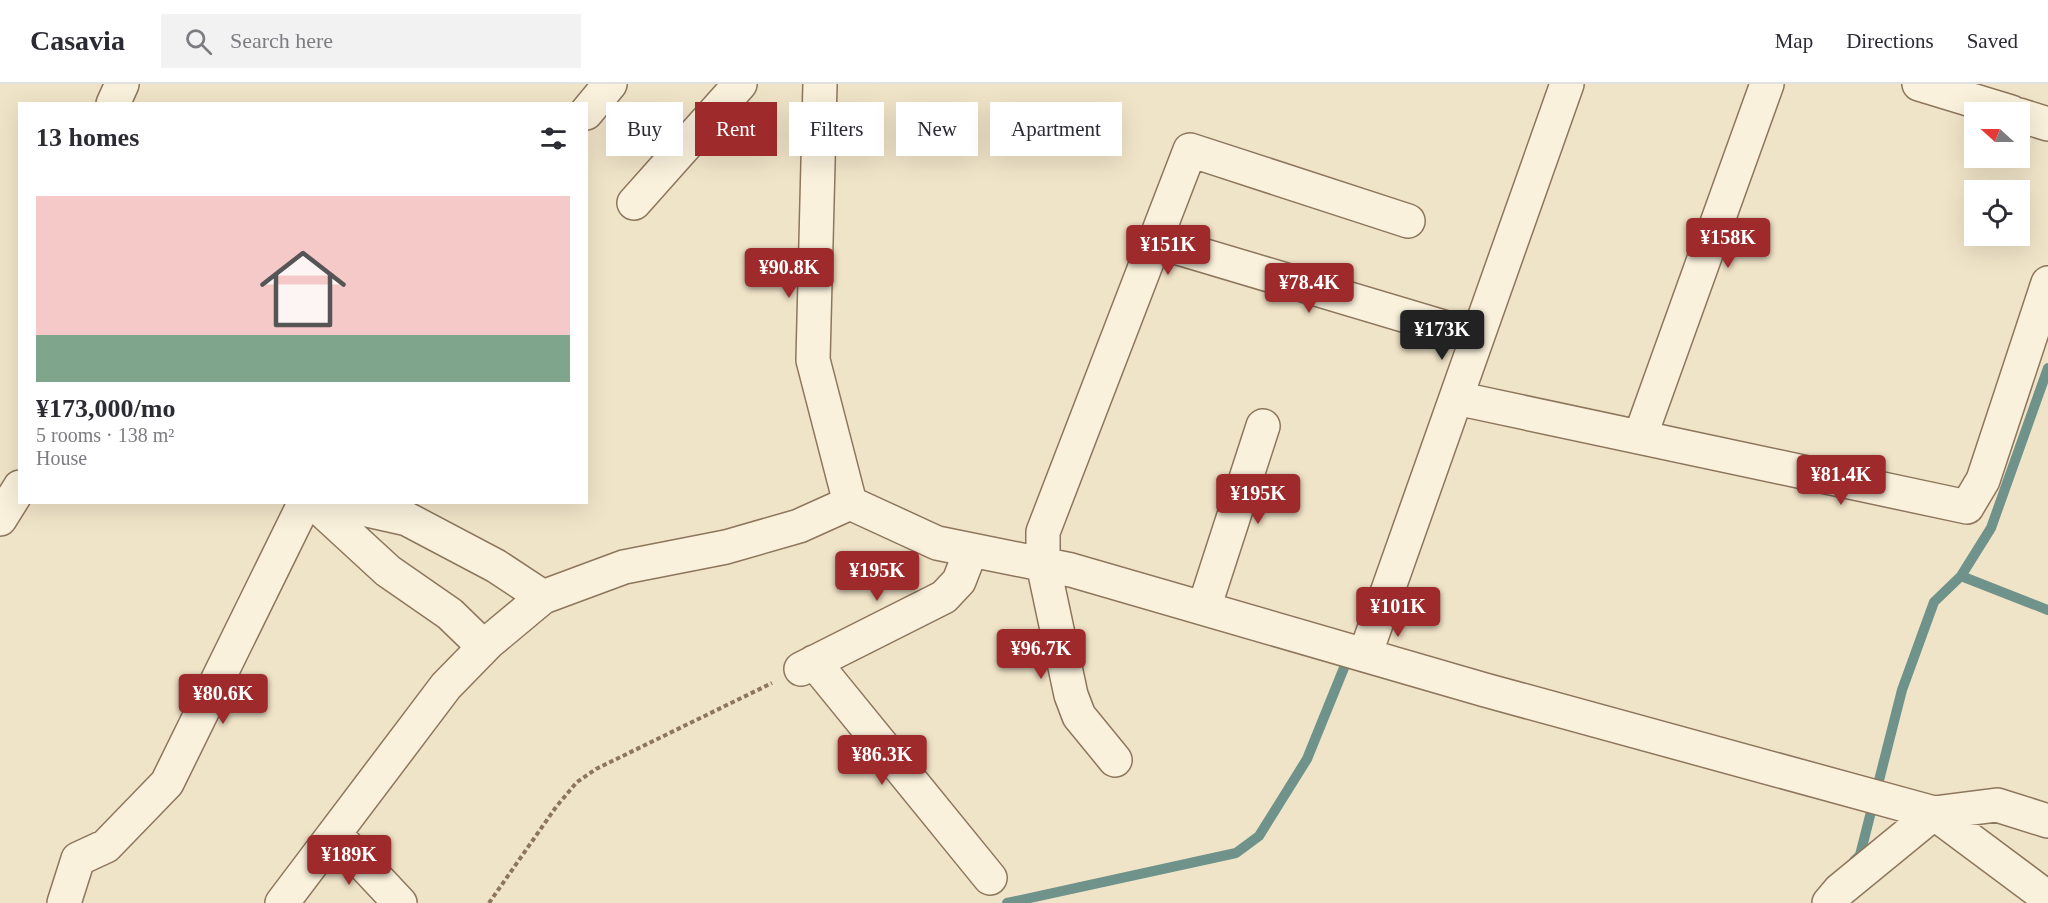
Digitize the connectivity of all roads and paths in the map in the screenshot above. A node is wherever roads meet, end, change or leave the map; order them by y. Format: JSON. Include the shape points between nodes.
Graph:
{"nodes":[{"id":1,"x":122,"y":84,"type":"edge"},
{"id":2,"x":610,"y":84,"type":"edge"},
{"id":3,"x":740,"y":84,"type":"edge"},
{"id":4,"x":820,"y":84,"type":"edge"},
{"id":5,"x":1567,"y":84,"type":"edge"},
{"id":6,"x":1767,"y":84,"type":"edge"},
{"id":7,"x":1919,"y":84,"type":"edge"},
{"id":8,"x":113,"y":102,"type":"edge"},
{"id":9,"x":1978,"y":102,"type":"edge"},
{"id":10,"x":588,"y":111,"type":"edge"},
{"id":11,"x":2030,"y":118,"type":"edge"},
{"id":12,"x":2048,"y":124,"type":"edge"},
{"id":13,"x":634,"y":203,"type":"dead end"},
{"id":14,"x":1408,"y":221,"type":"dead end"},
{"id":15,"x":1155,"y":241,"type":"junction"},
{"id":16,"x":2048,"y":283,"type":"edge"},
{"id":17,"x":1477,"y":337,"type":"junction"},
{"id":18,"x":1456,"y":398,"type":"junction"},
{"id":19,"x":1263,"y":426,"type":"dead end"},
{"id":20,"x":1641,"y":437,"type":"junction"},
{"id":21,"x":18,"y":490,"type":"edge"},
{"id":22,"x":850,"y":503,"type":"junction"},
{"id":23,"x":304,"y":504,"type":"edge"},
{"id":24,"x":315,"y":504,"type":"edge"},
{"id":25,"x":340,"y":504,"type":"edge"},
{"id":26,"x":0,"y":519,"type":"edge"},
{"id":27,"x":971,"y":550,"type":"junction"},
{"id":28,"x":1043,"y":564,"type":"junction"},
{"id":29,"x":543,"y":597,"type":"junction"},
{"id":30,"x":1204,"y":608,"type":"junction"},
{"id":31,"x":484,"y":647,"type":"junction"},
{"id":32,"x":1365,"y":655,"type":"junction"},
{"id":33,"x":808,"y":666,"type":"junction"},
{"id":34,"x":1115,"y":760,"type":"dead end"},
{"id":35,"x":1934,"y":813,"type":"junction"},
{"id":36,"x":2048,"y":820,"type":"edge"},
{"id":37,"x":335,"y":834,"type":"junction"},
{"id":38,"x":990,"y":878,"type":"dead end"},
{"id":39,"x":2048,"y":898,"type":"edge"},
{"id":40,"x":64,"y":903,"type":"edge"},
{"id":41,"x":282,"y":903,"type":"edge"},
{"id":42,"x":400,"y":903,"type":"edge"},
{"id":43,"x":489,"y":903,"type":"edge"},
{"id":44,"x":1829,"y":903,"type":"edge"}],
"edges":[{"from":1,"to":8,"type":"street"},
{"from":2,"to":10,"type":"street"},
{"from":3,"to":13,"type":"street"},
{"from":4,"to":22,"type":"street","via":[[813,360]]},
{"from":5,"to":17,"type":"street"},
{"from":6,"to":20,"type":"street"},
{"from":7,"to":9,"type":"street"},
{"from":11,"to":12,"type":"street"},
{"from":14,"to":15,"type":"street","via":[[1190,150]]},
{"from":15,"to":17,"type":"street"},
{"from":15,"to":28,"type":"street","via":[[1043,532]]},
{"from":16,"to":20,"type":"street","via":[[1983,480],[1967,507]]},
{"from":17,"to":18,"type":"street"},
{"from":18,"to":20,"type":"street"},
{"from":18,"to":32,"type":"street"},
{"from":19,"to":30,"type":"street"},
{"from":21,"to":26,"type":"street"},
{"from":22,"to":27,"type":"street","via":[[937,543]]},
{"from":22,"to":29,"type":"street","via":[[799,526],[726,547],[624,567]]},
{"from":23,"to":40,"type":"street","via":[[166,783],[106,846],[78,859]]},
{"from":24,"to":31,"type":"street","via":[[388,571],[450,614]]},
{"from":25,"to":29,"type":"street","via":[[407,519],[496,566]]},
{"from":27,"to":28,"type":"street"},
{"from":27,"to":33,"type":"street","via":[[959,581],[944,597]]},
{"from":28,"to":30,"type":"street"},
{"from":28,"to":34,"type":"street","via":[[1071,695],[1079,716]]},
{"from":29,"to":31,"type":"street"},
{"from":30,"to":32,"type":"street"},
{"from":31,"to":37,"type":"street","via":[[446,686]]},
{"from":32,"to":35,"type":"street"},
{"from":33,"to":38,"type":"street"},
{"from":33,"to":43,"type":"path","via":[[596,769],[577,782]]},
{"from":35,"to":36,"type":"street","via":[[1997,805]]},
{"from":35,"to":39,"type":"street"},
{"from":35,"to":44,"type":"street"},
{"from":37,"to":41,"type":"street"},
{"from":37,"to":42,"type":"street"}]}
